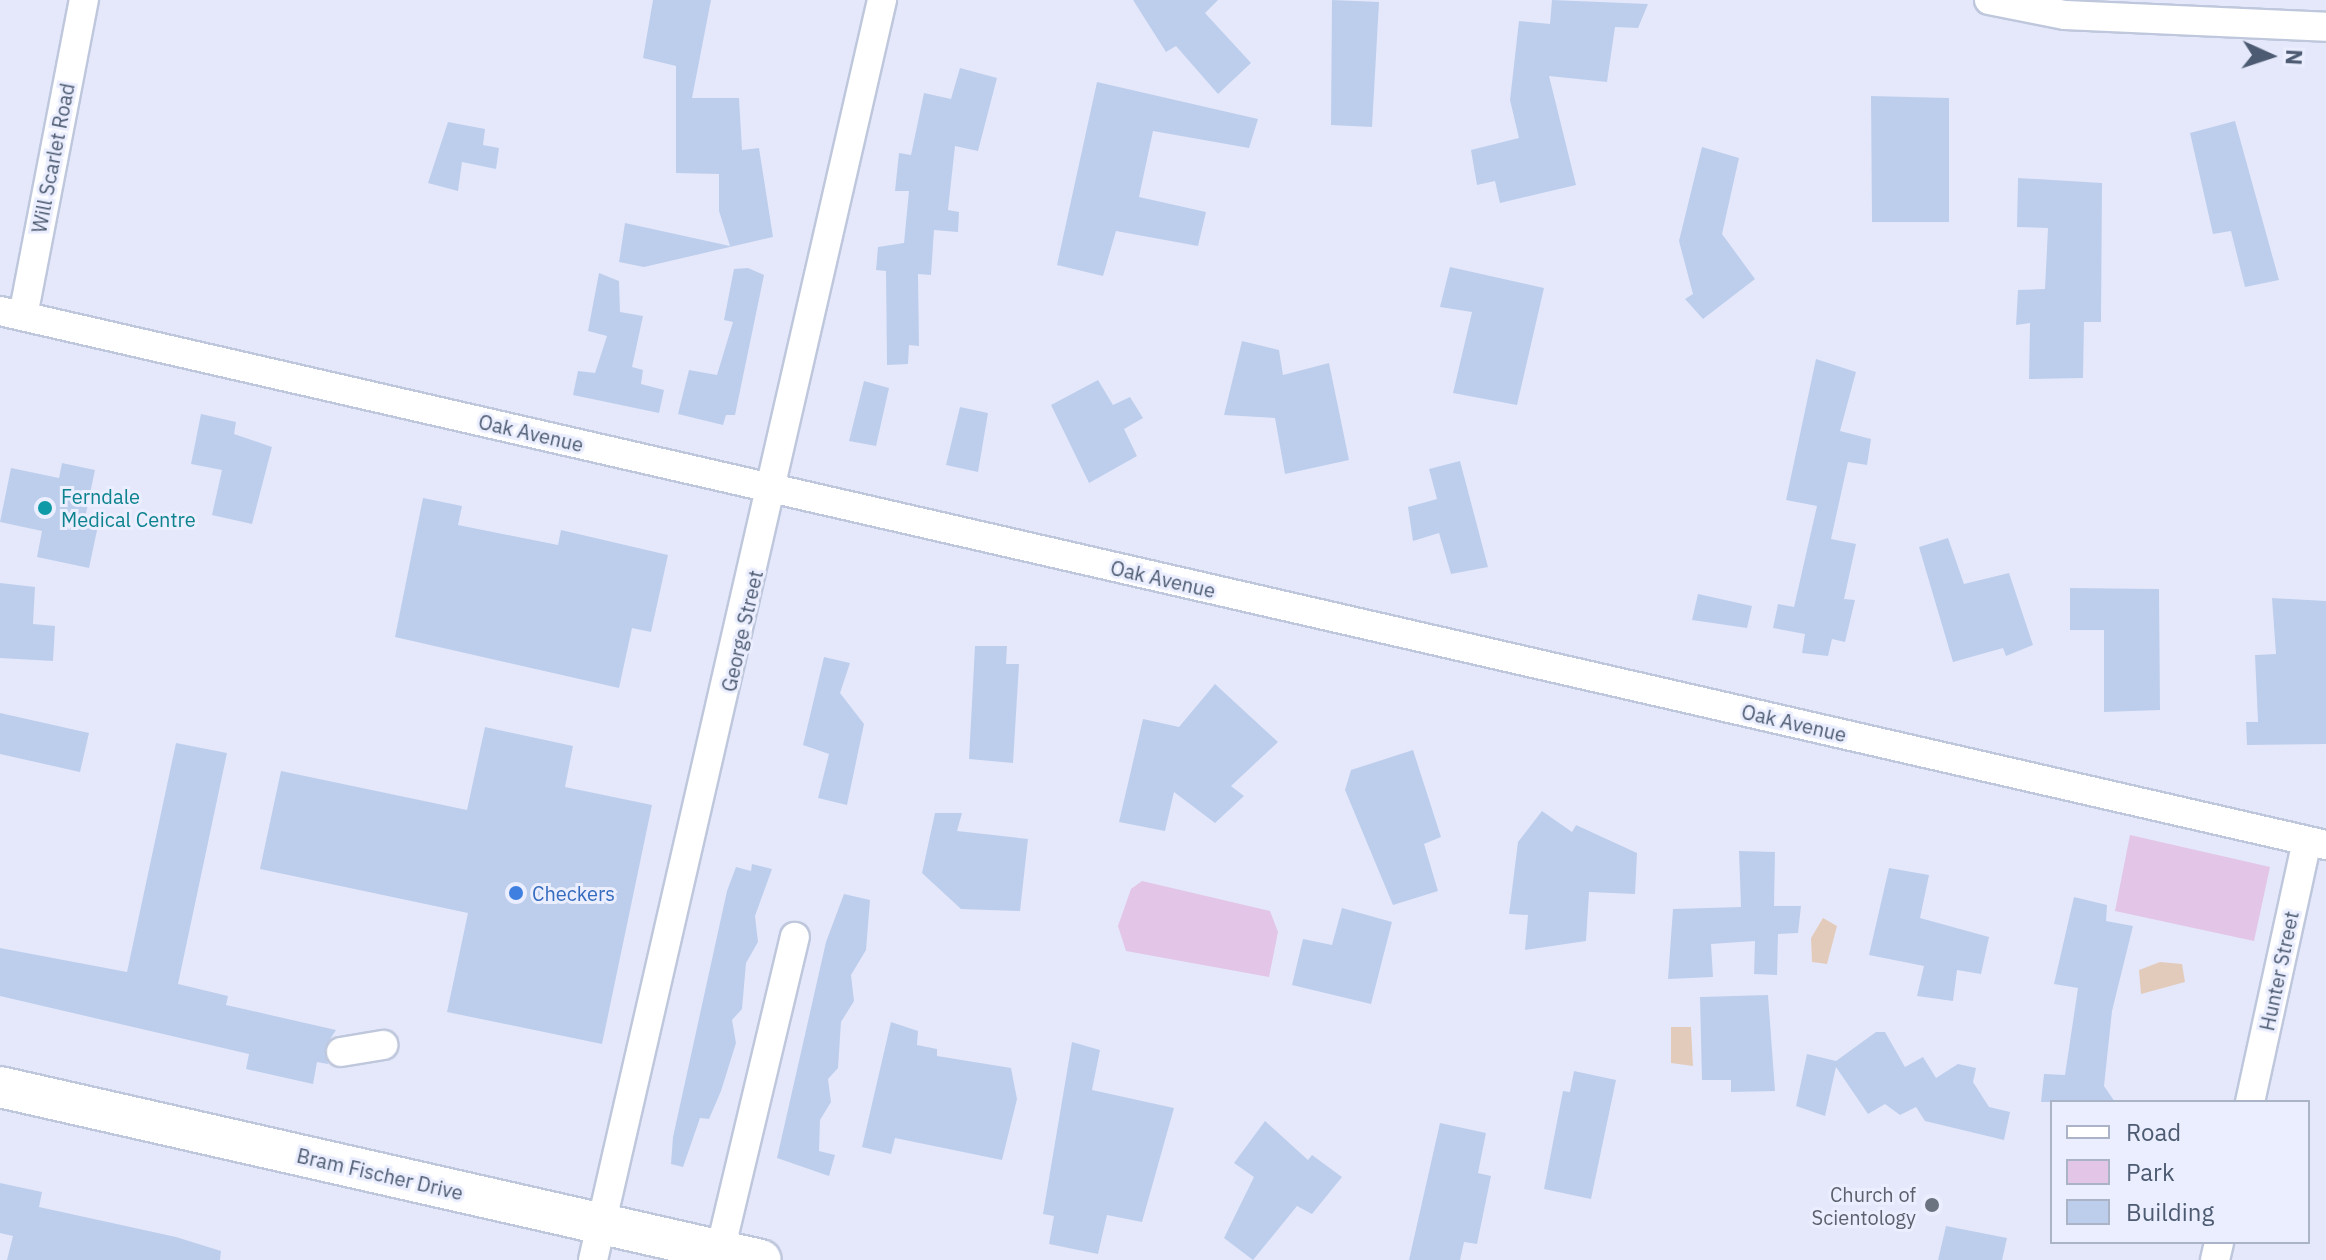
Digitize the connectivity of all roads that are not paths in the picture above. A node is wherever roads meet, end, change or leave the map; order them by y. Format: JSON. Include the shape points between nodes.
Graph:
{"nodes":[{"id":1,"x":84,"y":0,"type":"edge"},
{"id":2,"x":882,"y":0,"type":"edge"},
{"id":3,"x":2003,"y":1,"type":"edge"},
{"id":4,"x":2326,"y":27,"type":"edge"},
{"id":5,"x":12,"y":313,"type":"edge"},
{"id":6,"x":774,"y":490,"type":"junction"},
{"id":7,"x":2317,"y":843,"type":"edge"},
{"id":8,"x":795,"y":937,"type":"dead end"},
{"id":9,"x":383,"y":1045,"type":"dead end"},
{"id":10,"x":341,"y":1052,"type":"dead end"},
{"id":11,"x":0,"y":1087,"type":"edge"},
{"id":12,"x":2251,"y":1100,"type":"edge"},
{"id":13,"x":598,"y":1243,"type":"edge"},
{"id":14,"x":720,"y":1251,"type":"junction"},
{"id":15,"x":761,"y":1260,"type":"edge"}],
"edges":[{"from":1,"to":5,"type":"street","name":"Will Scarlet Road"},
{"from":2,"to":6,"type":"street","name":"George Street"},
{"from":3,"to":4,"type":"street","via":[[2065,15]]},
{"from":5,"to":6,"type":"street","name":"Oak Avenue"},
{"from":6,"to":7,"type":"street","name":"Oak Avenue"},
{"from":6,"to":13,"type":"street","name":"George Street"},
{"from":7,"to":12,"type":"street","name":"Hunter Street"},
{"from":8,"to":14,"type":"street"},
{"from":9,"to":10,"type":"street"},
{"from":11,"to":13,"type":"main road","name":"Bram Fischer Drive"},
{"from":13,"to":14,"type":"main road","name":"Bram Fischer Drive"},
{"from":14,"to":15,"type":"main road","name":"Bram Fischer Drive"}]}
